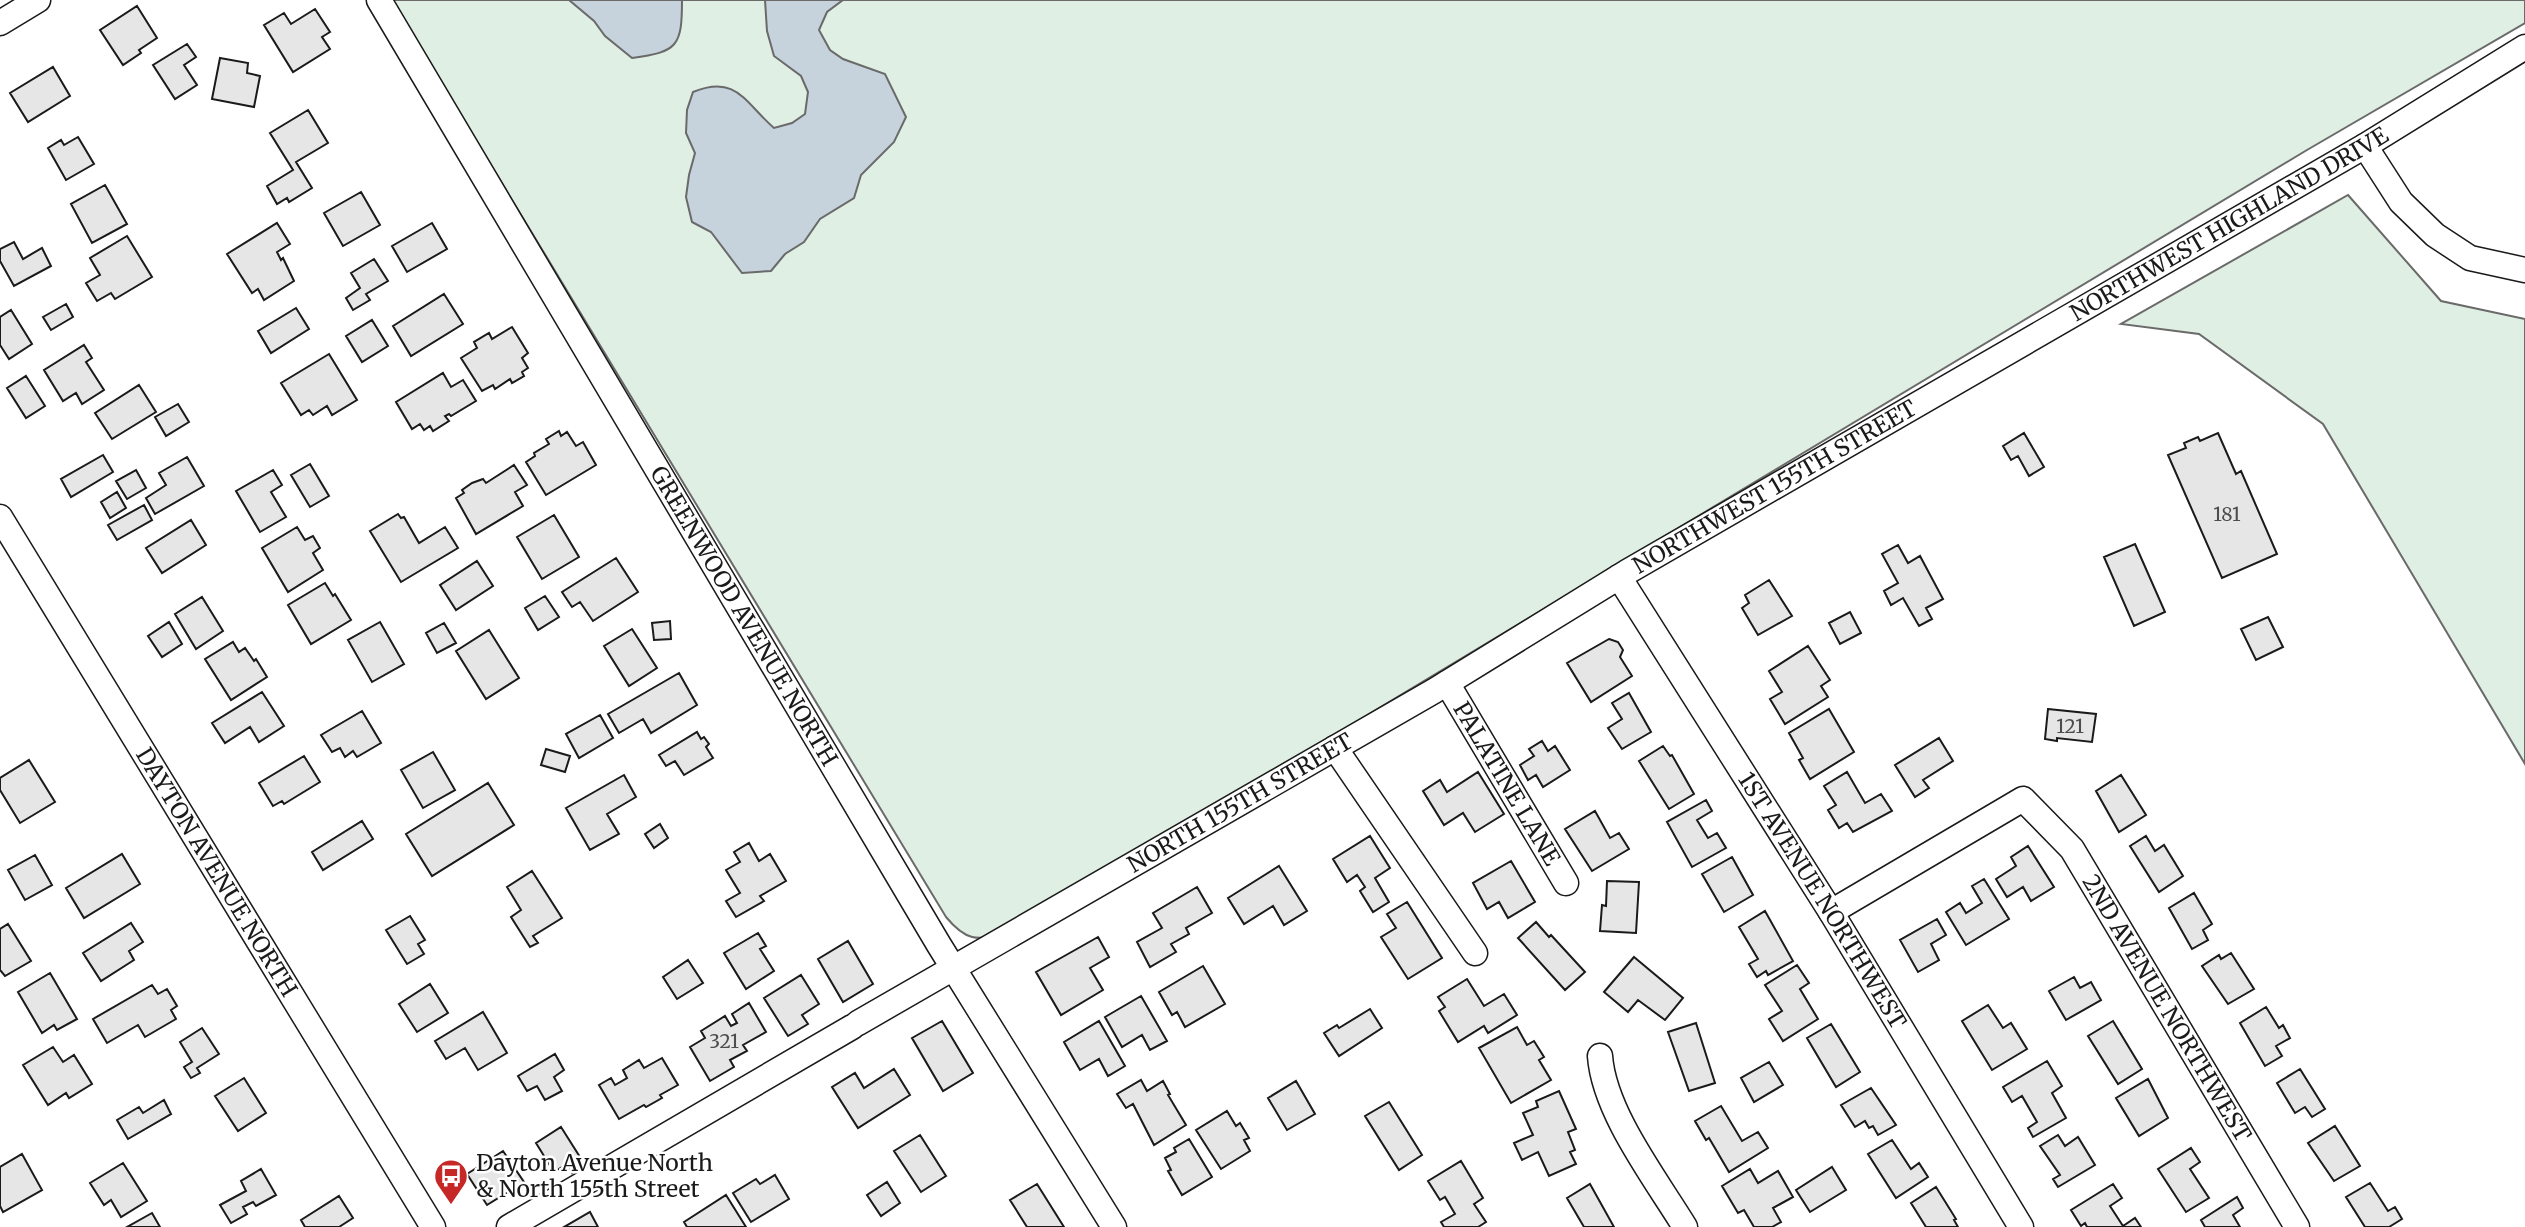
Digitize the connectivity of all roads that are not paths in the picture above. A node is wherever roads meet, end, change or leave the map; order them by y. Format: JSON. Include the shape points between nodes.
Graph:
{"nodes":[{"id":1,"x":38,"y":0,"type":"edge"},
{"id":2,"x":379,"y":0,"type":"edge"},
{"id":3,"x":0,"y":23,"type":"edge"},
{"id":4,"x":2525,"y":47,"type":"edge"},
{"id":5,"x":2365,"y":146,"type":"junction"},
{"id":6,"x":2525,"y":270,"type":"edge"},
{"id":7,"x":1929,"y":396,"type":"joint"},
{"id":8,"x":0,"y":517,"type":"edge"},
{"id":9,"x":1619,"y":577,"type":"junction"},
{"id":10,"x":1447,"y":683,"type":"junction"},
{"id":11,"x":1335,"y":748,"type":"junction"},
{"id":12,"x":1566,"y":883,"type":"dead end"},
{"id":13,"x":1831,"y":912,"type":"junction"},
{"id":14,"x":1475,"y":953,"type":"dead end"},
{"id":15,"x":953,"y":968,"type":"junction"},
{"id":16,"x":1600,"y":1056,"type":"dead end"},
{"id":17,"x":433,"y":1227,"type":"edge"},
{"id":18,"x":509,"y":1227,"type":"edge"},
{"id":19,"x":1114,"y":1227,"type":"edge"},
{"id":20,"x":1685,"y":1227,"type":"edge"},
{"id":21,"x":2021,"y":1227,"type":"edge"},
{"id":22,"x":2297,"y":1227,"type":"edge"}],
"edges":[{"from":1,"to":3,"type":"street"},
{"from":2,"to":15,"type":"street","name":"GREENWOOD AVENUE NORTH"},
{"from":4,"to":5,"type":"street","name":"NORTHWEST HIGHLAND DRIVE"},
{"from":5,"to":6,"type":"street","via":[[2402,202],[2435,235],[2470,258]]},
{"from":5,"to":7,"type":"street","name":"NORTHWEST HIGHLAND DRIVE"},
{"from":7,"to":9,"type":"street","name":"NORTHWEST 155TH STREET"},
{"from":8,"to":17,"type":"street","name":"DAYTON AVENUE NORTH"},
{"from":9,"to":10,"type":"street","name":"NORTH 155TH STREET"},
{"from":9,"to":13,"type":"street","name":"1ST AVENUE NORTHWEST"},
{"from":10,"to":11,"type":"street","name":"NORTH 155TH STREET"},
{"from":10,"to":12,"type":"street","name":"PALATINE LANE"},
{"from":11,"to":14,"type":"street"},
{"from":11,"to":15,"type":"street","name":"NORTH 155TH STREET"},
{"from":13,"to":21,"type":"street","name":"1ST AVENUE NORTHWEST"},
{"from":13,"to":22,"type":"street","name":"2ND AVENUE NORTHWEST","via":[[2023,799],[2072,849]]},
{"from":15,"to":18,"type":"street","name":"NORTH 155TH STREET"},
{"from":15,"to":19,"type":"street","name":"GREENWOOD AVENUE NORTH"},
{"from":16,"to":20,"type":"street","via":[[1606,1092],[1617,1115]]}]}
